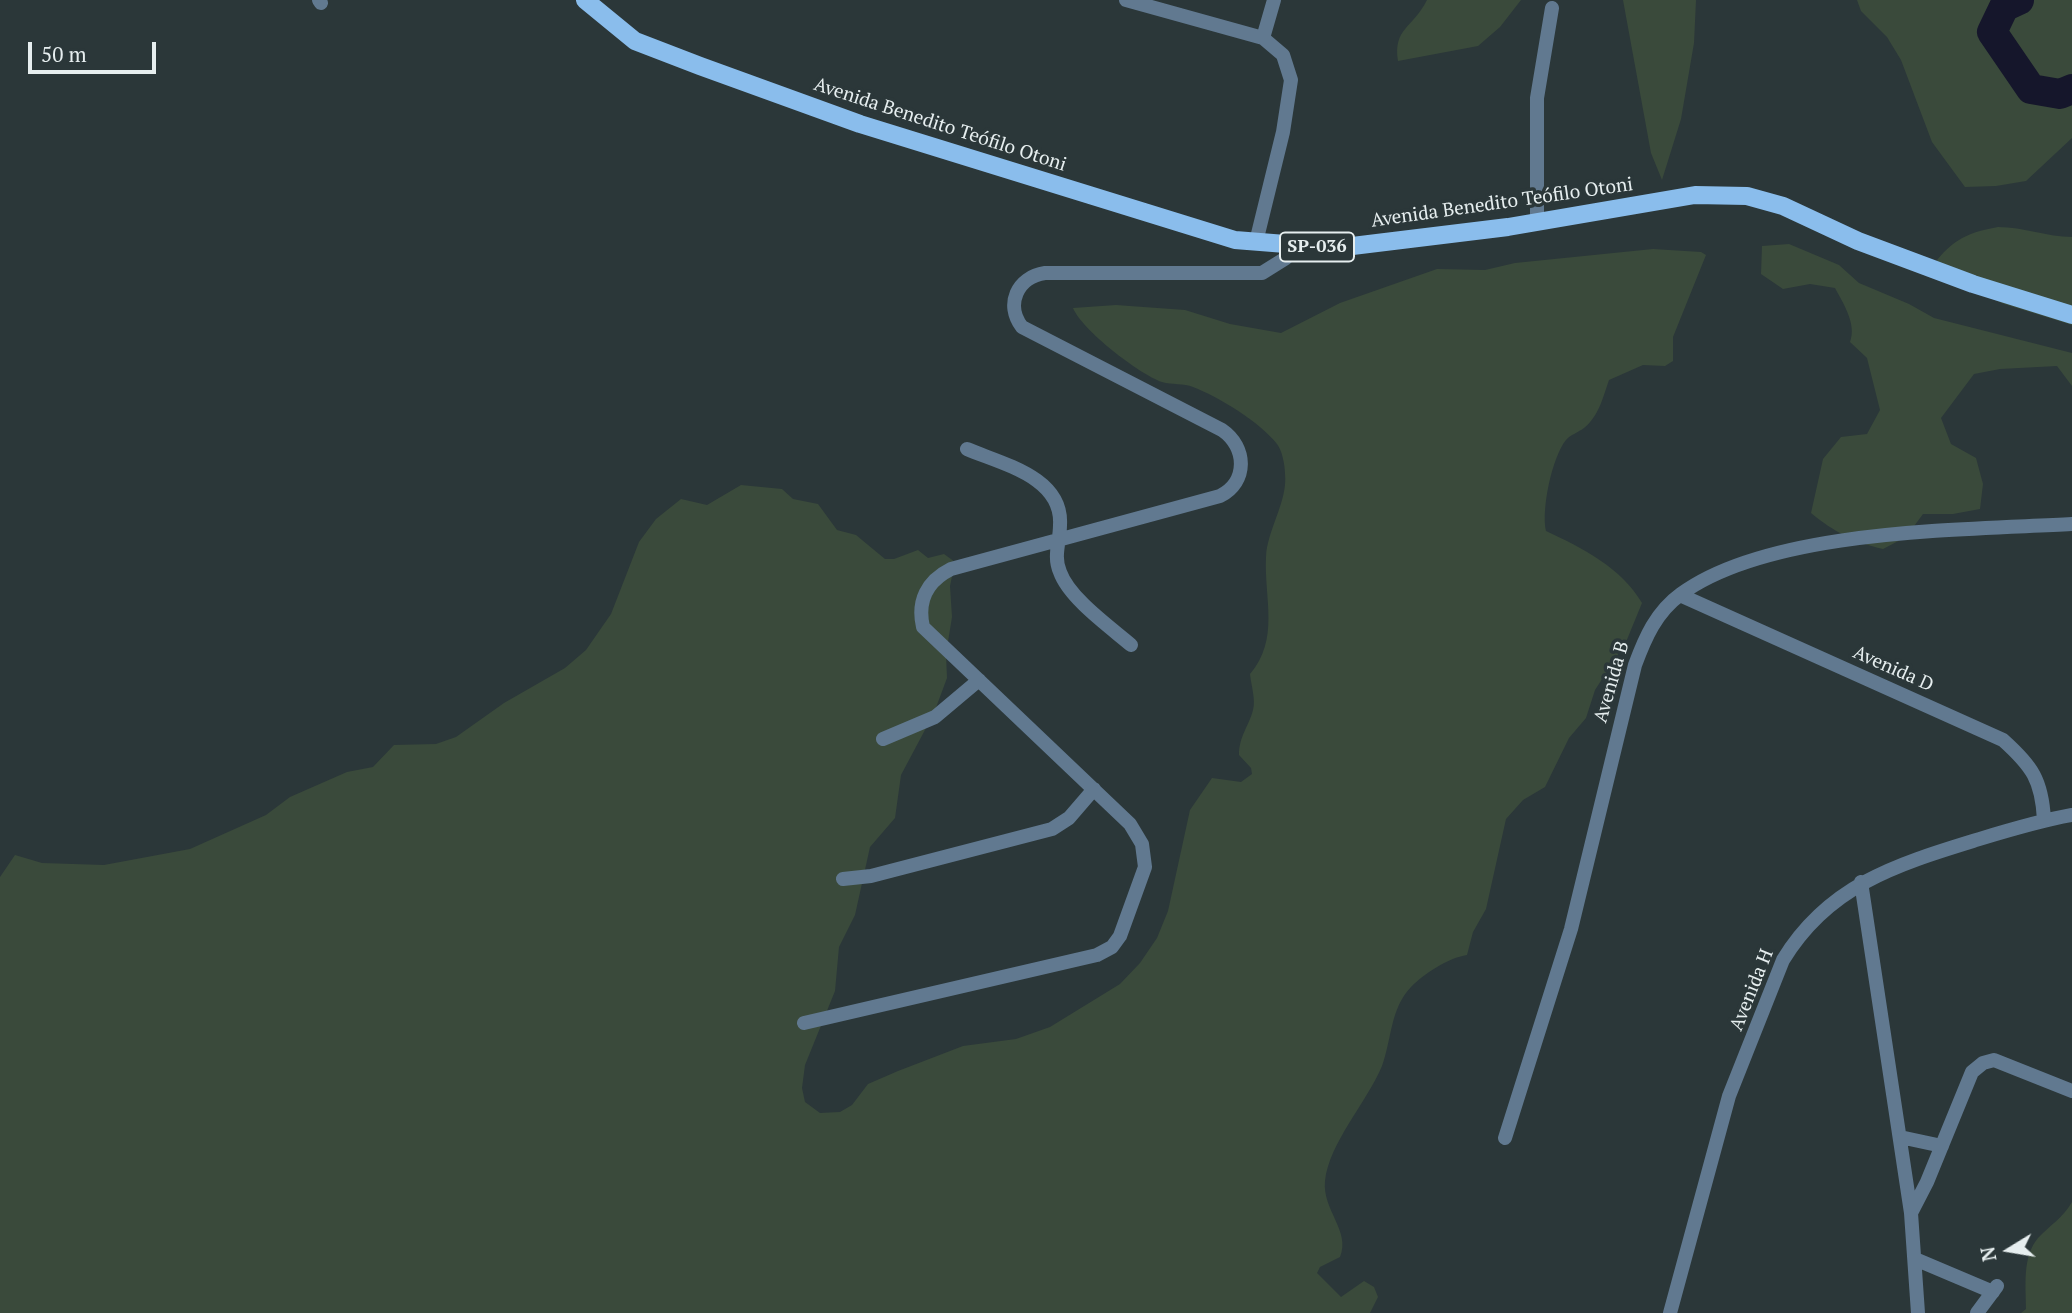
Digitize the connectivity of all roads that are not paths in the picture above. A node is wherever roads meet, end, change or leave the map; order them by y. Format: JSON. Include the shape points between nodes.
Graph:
{"nodes":[{"id":1,"x":585,"y":0,"type":"edge"},
{"id":2,"x":1274,"y":0,"type":"edge"},
{"id":3,"x":1134,"y":1,"type":"edge"},
{"id":4,"x":1552,"y":8,"type":"dead end"},
{"id":5,"x":1263,"y":38,"type":"junction"},
{"id":6,"x":1537,"y":222,"type":"junction"},
{"id":7,"x":1256,"y":243,"type":"junction"},
{"id":8,"x":1288,"y":246,"type":"junction"},
{"id":9,"x":2072,"y":314,"type":"edge"},
{"id":10,"x":967,"y":449,"type":"dead end"},
{"id":11,"x":2072,"y":524,"type":"edge"},
{"id":12,"x":1058,"y":540,"type":"junction"},
{"id":13,"x":1680,"y":594,"type":"junction"},
{"id":14,"x":1131,"y":645,"type":"dead end"},
{"id":15,"x":979,"y":680,"type":"junction"},
{"id":16,"x":883,"y":739,"type":"dead end"},
{"id":17,"x":1094,"y":789,"type":"junction"},
{"id":18,"x":2072,"y":815,"type":"edge"},
{"id":19,"x":2044,"y":820,"type":"junction"},
{"id":20,"x":844,"y":879,"type":"dead end"},
{"id":21,"x":1861,"y":882,"type":"junction"},
{"id":22,"x":804,"y":1023,"type":"dead end"},
{"id":23,"x":2072,"y":1091,"type":"edge"},
{"id":24,"x":1900,"y":1137,"type":"junction"},
{"id":25,"x":1505,"y":1138,"type":"dead end"},
{"id":26,"x":1942,"y":1146,"type":"junction"},
{"id":27,"x":1911,"y":1213,"type":"junction"},
{"id":28,"x":1915,"y":1259,"type":"junction"},
{"id":29,"x":1670,"y":1313,"type":"edge"},
{"id":30,"x":1918,"y":1313,"type":"edge"},
{"id":31,"x":1977,"y":1313,"type":"edge"}],
"edges":[{"from":1,"to":7,"type":"main road","name":"Avenida Benedito Teófilo Otoni","number":"SP-036","via":[[635,41],[860,124]]},
{"from":2,"to":5,"type":"street"},
{"from":3,"to":5,"type":"street"},
{"from":4,"to":6,"type":"street","via":[[1537,98]]},
{"from":5,"to":7,"type":"street","via":[[1283,55],[1291,80]]},
{"from":6,"to":8,"type":"main road","name":"Avenida Benedito Teófilo Otoni","number":"SP-036","via":[[1336,248]]},
{"from":6,"to":9,"type":"main road","name":"Avenida Benedito Teófilo Otoni","number":"SP-036","via":[[1695,195],[1748,197],[1783,206],[1972,284]]},
{"from":7,"to":8,"type":"main road","name":"Avenida Benedito Teófilo Otoni","number":"SP-036"},
{"from":8,"to":12,"type":"street","via":[[1286,258],[1262,273],[1045,273],[1030,277],[1019,287],[1013,308],[1023,327],[1223,430],[1235,441],[1241,456],[1235,485],[1220,496]]},
{"from":10,"to":12,"type":"street","via":[[1045,485],[1058,508]]},
{"from":11,"to":13,"type":"street","name":"Avenida B","via":[[1908,533],[1808,547],[1745,561]]},
{"from":12,"to":14,"type":"street","via":[[1057,564],[1069,588]]},
{"from":12,"to":15,"type":"street","via":[[951,569],[928,587],[921,606],[923,627]]},
{"from":13,"to":19,"type":"street","name":"Avenida D","via":[[2003,740],[2028,762],[2039,783]]},
{"from":13,"to":25,"type":"street","name":"Avenida B","via":[[1648,629],[1635,665],[1571,929]]},
{"from":15,"to":16,"type":"street","via":[[935,717]]},
{"from":15,"to":17,"type":"street"},
{"from":17,"to":20,"type":"street","via":[[1069,818],[1052,829]]},
{"from":17,"to":22,"type":"street","via":[[1130,824],[1144,855],[1145,867],[1112,947],[1097,955]]},
{"from":18,"to":19,"type":"street","name":"Avenida H"},
{"from":19,"to":21,"type":"street","name":"Avenida H","via":[[1895,865]]},
{"from":21,"to":24,"type":"street"},
{"from":21,"to":29,"type":"street","name":"Avenida H","via":[[1811,921],[1783,960],[1729,1096]]},
{"from":23,"to":26,"type":"street","via":[[2000,1062],[1983,1063],[1972,1073]]},
{"from":24,"to":26,"type":"street"},
{"from":24,"to":27,"type":"street"},
{"from":26,"to":27,"type":"street"},
{"from":27,"to":28,"type":"street"},
{"from":28,"to":30,"type":"street"},
{"from":28,"to":31,"type":"street","via":[[1996,1289]]}]}
